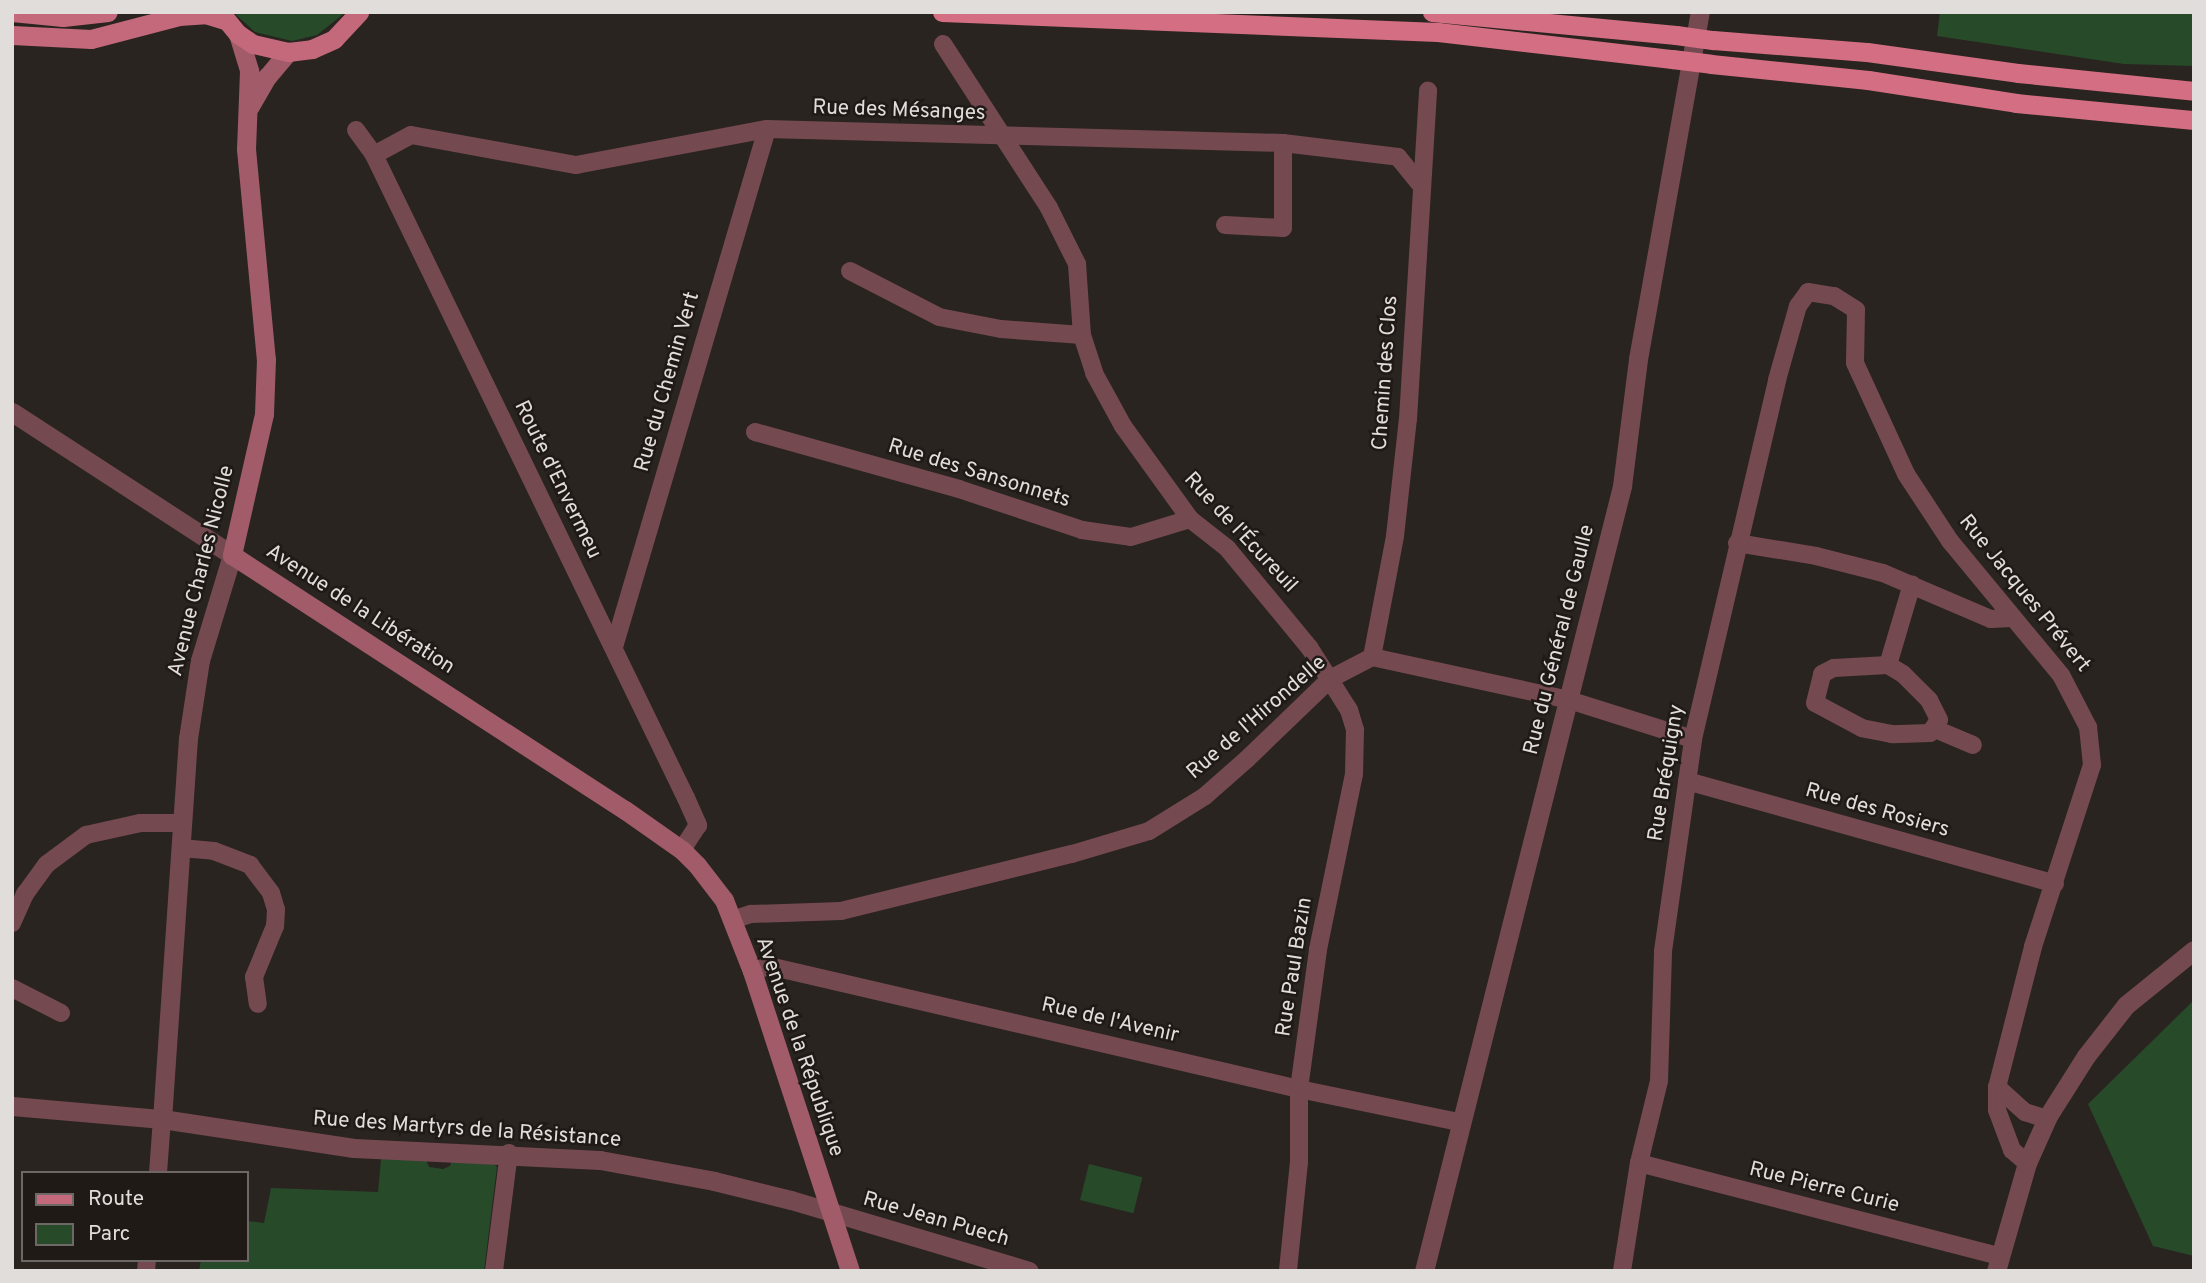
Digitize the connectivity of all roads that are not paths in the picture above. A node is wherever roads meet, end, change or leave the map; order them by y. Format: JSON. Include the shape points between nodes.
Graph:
{"nodes":[{"id":1,"x":12,"y":12,"type":"edge"},
{"id":2,"x":108,"y":12,"type":"edge"},
{"id":3,"x":359,"y":12,"type":"edge"},
{"id":4,"x":942,"y":12,"type":"edge"},
{"id":5,"x":1432,"y":12,"type":"edge"},
{"id":6,"x":1700,"y":12,"type":"edge"},
{"id":7,"x":228,"y":22,"type":"edge"},
{"id":8,"x":12,"y":35,"type":"edge"},
{"id":9,"x":943,"y":44,"type":"dead end"},
{"id":10,"x":288,"y":52,"type":"junction"},
{"id":11,"x":1427,"y":91,"type":"dead end"},
{"id":12,"x":2194,"y":91,"type":"edge"},
{"id":13,"x":249,"y":107,"type":"junction"},
{"id":14,"x":2194,"y":120,"type":"edge"},
{"id":15,"x":766,"y":129,"type":"junction"},
{"id":16,"x":356,"y":130,"type":"dead end"},
{"id":17,"x":1002,"y":137,"type":"junction"},
{"id":18,"x":1283,"y":143,"type":"junction"},
{"id":19,"x":374,"y":155,"type":"junction"},
{"id":20,"x":1420,"y":184,"type":"junction"},
{"id":21,"x":1225,"y":225,"type":"dead end"},
{"id":22,"x":850,"y":271,"type":"dead end"},
{"id":23,"x":1808,"y":292,"type":"joint"},
{"id":24,"x":1082,"y":335,"type":"junction"},
{"id":25,"x":12,"y":412,"type":"edge"},
{"id":26,"x":755,"y":432,"type":"dead end"},
{"id":27,"x":1191,"y":519,"type":"junction"},
{"id":28,"x":1737,"y":543,"type":"junction"},
{"id":29,"x":232,"y":555,"type":"junction"},
{"id":30,"x":1912,"y":584,"type":"junction"},
{"id":31,"x":2011,"y":618,"type":"junction"},
{"id":32,"x":614,"y":647,"type":"junction"},
{"id":33,"x":1372,"y":657,"type":"junction"},
{"id":34,"x":1888,"y":665,"type":"junction"},
{"id":35,"x":1330,"y":679,"type":"junction"},
{"id":36,"x":1569,"y":700,"type":"junction"},
{"id":37,"x":1935,"y":729,"type":"junction"},
{"id":38,"x":1693,"y":738,"type":"junction"},
{"id":39,"x":1973,"y":745,"type":"dead end"},
{"id":40,"x":1687,"y":781,"type":"junction"},
{"id":41,"x":183,"y":823,"type":"junction"},
{"id":42,"x":181,"y":848,"type":"junction"},
{"id":43,"x":682,"y":850,"type":"junction"},
{"id":44,"x":2055,"y":884,"type":"junction"},
{"id":45,"x":732,"y":920,"type":"junction"},
{"id":46,"x":12,"y":923,"type":"edge"},
{"id":47,"x":2194,"y":950,"type":"edge"},
{"id":48,"x":752,"y":971,"type":"junction"},
{"id":49,"x":12,"y":988,"type":"edge"},
{"id":50,"x":258,"y":1004,"type":"dead end"},
{"id":51,"x":61,"y":1013,"type":"dead end"},
{"id":52,"x":1997,"y":1087,"type":"junction"},
{"id":53,"x":1299,"y":1089,"type":"junction"},
{"id":54,"x":12,"y":1106,"type":"edge"},
{"id":55,"x":162,"y":1119,"type":"junction"},
{"id":56,"x":2047,"y":1119,"type":"junction"},
{"id":57,"x":1459,"y":1122,"type":"junction"},
{"id":58,"x":509,"y":1153,"type":"junction"},
{"id":59,"x":1639,"y":1163,"type":"junction"},
{"id":60,"x":2027,"y":1163,"type":"junction"},
{"id":61,"x":158,"y":1171,"type":"edge"},
{"id":62,"x":831,"y":1213,"type":"junction"},
{"id":63,"x":1997,"y":1263,"type":"edge"},
{"id":64,"x":494,"y":1271,"type":"edge"},
{"id":65,"x":850,"y":1271,"type":"edge"},
{"id":66,"x":1029,"y":1271,"type":"edge"},
{"id":67,"x":1288,"y":1271,"type":"edge"},
{"id":68,"x":1424,"y":1271,"type":"edge"},
{"id":69,"x":1622,"y":1271,"type":"edge"}],
"edges":[{"from":1,"to":2,"type":"main road","via":[[63,17]]},
{"from":3,"to":10,"type":"main road","via":[[344,31],[323,45]]},
{"from":4,"to":14,"type":"highway","bridge":true,"via":[[1438,32],[1868,80],[2016,103]]},
{"from":5,"to":12,"type":"highway","bridge":true,"via":[[1867,51],[2018,73]]},
{"from":6,"to":36,"type":"street","name":"Rue du Général de Gaulle","via":[[1638,359],[1622,486]]},
{"from":7,"to":8,"type":"main road","via":[[205,14],[178,16],[91,39]]},
{"from":7,"to":10,"type":"main road","via":[[253,44]]},
{"from":7,"to":13,"type":"main road","name":"Avenue Charles Nicolle","via":[[249,71]]},
{"from":9,"to":17,"type":"street","name":"Rue de l'Écureuil"},
{"from":10,"to":13,"type":"main road","name":"Avenue Charles Nicolle"},
{"from":11,"to":20,"type":"street","name":"Chemin des Clos"},
{"from":13,"to":29,"type":"main road","name":"Avenue Charles Nicolle","via":[[246,149],[266,359],[264,414]]},
{"from":15,"to":17,"type":"street","name":"Rue des Mésanges"},
{"from":15,"to":19,"type":"street","name":"Rue des Mésanges","via":[[576,165],[411,135]]},
{"from":15,"to":32,"type":"street","name":"Rue du Chemin Vert"},
{"from":16,"to":19,"type":"street","name":"Route d'Envermeu"},
{"from":17,"to":18,"type":"street","name":"Rue des Mésanges"},
{"from":17,"to":24,"type":"street","name":"Rue de l'Écureuil","via":[[1049,208],[1077,264]]},
{"from":18,"to":20,"type":"street","name":"Rue des Mésanges","via":[[1398,157]]},
{"from":18,"to":21,"type":"street","via":[[1283,228]]},
{"from":19,"to":32,"type":"street","name":"Route d'Envermeu"},
{"from":20,"to":33,"type":"street","name":"Chemin des Clos","via":[[1408,419],[1395,536]]},
{"from":22,"to":24,"type":"street","via":[[939,317]]},
{"from":23,"to":28,"type":"street","name":"Rue Bréquigny","via":[[1798,306]]},
{"from":23,"to":31,"type":"street","name":"Rue Jacques Prévert","via":[[1834,296],[1856,310],[1855,363],[1906,474],[1950,541]]},
{"from":24,"to":27,"type":"street","name":"Rue de l'Écureuil","via":[[1094,373],[1123,426]]},
{"from":25,"to":29,"type":"street","name":"Avenue de la Libération"},
{"from":26,"to":27,"type":"street","name":"Rue des Sansonnets","via":[[959,489],[1082,530],[1131,537]]},
{"from":27,"to":35,"type":"street","name":"Rue de l'Écureuil","via":[[1227,548]]},
{"from":28,"to":30,"type":"street","via":[[1816,556]]},
{"from":28,"to":38,"type":"street","name":"Rue Bréquigny"},
{"from":29,"to":41,"type":"street","name":"Avenue Charles Nicolle","via":[[200,660],[188,738]]},
{"from":29,"to":43,"type":"main road","name":"Avenue de la Libération"},
{"from":30,"to":31,"type":"street","via":[[1991,619]]},
{"from":30,"to":34,"type":"street"},
{"from":31,"to":44,"type":"street","name":"Rue Jacques Prévert","via":[[2061,675],[2088,727],[2092,765]]},
{"from":32,"to":43,"type":"street","name":"Route d'Envermeu","via":[[698,825]]},
{"from":33,"to":35,"type":"street","name":"Rue de l'Hirondelle"},
{"from":33,"to":36,"type":"street"},
{"from":34,"to":37,"type":"street","via":[[1929,700],[1939,720]]},
{"from":34,"to":37,"type":"street","via":[[1834,668],[1822,674],[1815,703],[1862,728],[1892,734]]},
{"from":35,"to":45,"type":"street","name":"Rue de l'Hirondelle","via":[[1205,796],[1149,831],[841,911],[751,914]]},
{"from":35,"to":53,"type":"street","name":"Rue Paul Bazin","via":[[1355,730],[1354,774],[1318,950]]},
{"from":36,"to":38,"type":"street"},
{"from":36,"to":57,"type":"street","name":"Rue du Général de Gaulle"},
{"from":37,"to":39,"type":"street"},
{"from":38,"to":40,"type":"street","name":"Rue Bréquigny"},
{"from":40,"to":44,"type":"street","name":"Rue des Rosiers"},
{"from":40,"to":59,"type":"street","name":"Rue Bréquigny","via":[[1663,951],[1659,1081]]},
{"from":41,"to":42,"type":"street","name":"Avenue Charles Nicolle"},
{"from":41,"to":46,"type":"street","via":[[140,823],[86,835],[47,864],[25,894]]},
{"from":42,"to":50,"type":"street","via":[[214,851],[250,865],[271,893],[275,926],[254,977]]},
{"from":42,"to":55,"type":"street","name":"Avenue Charles Nicolle"},
{"from":43,"to":45,"type":"main road","name":"Avenue de la République","via":[[717,891]]},
{"from":44,"to":52,"type":"street","name":"Rue Jacques Prévert","via":[[2033,947]]},
{"from":45,"to":48,"type":"main road","name":"Avenue de la République"},
{"from":47,"to":56,"type":"street","via":[[2126,1005],[2086,1055]]},
{"from":48,"to":53,"type":"street","name":"Rue de l'Avenir","via":[[769,966]]},
{"from":48,"to":62,"type":"main road","name":"Avenue de la République"},
{"from":49,"to":51,"type":"street"},
{"from":52,"to":56,"type":"street","via":[[2025,1112]]},
{"from":52,"to":60,"type":"street","name":"Rue Jacques Prévert","via":[[1997,1110],[2012,1150]]},
{"from":53,"to":57,"type":"street","name":"Rue de l'Avenir"},
{"from":53,"to":67,"type":"street","name":"Rue Paul Bazin","via":[[1299,1163]]},
{"from":54,"to":55,"type":"street","name":"Rue des Martyrs de la Résistance"},
{"from":55,"to":58,"type":"street","name":"Rue des Martyrs de la Résistance","via":[[354,1148]]},
{"from":55,"to":61,"type":"street","name":"Avenue Charles Nicolle"},
{"from":56,"to":60,"type":"street"},
{"from":57,"to":68,"type":"street","name":"Rue du Général de Gaulle"},
{"from":58,"to":62,"type":"street","name":"Rue des Martyrs de la Résistance","via":[[600,1160],[714,1181]]},
{"from":58,"to":64,"type":"street"},
{"from":59,"to":63,"type":"street","name":"Rue Pierre Curie"},
{"from":59,"to":69,"type":"street","name":"Rue Bréquigny"},
{"from":60,"to":63,"type":"street"},
{"from":62,"to":65,"type":"main road","name":"Avenue de la République"},
{"from":62,"to":66,"type":"street","name":"Rue Jean Puech"}]}
